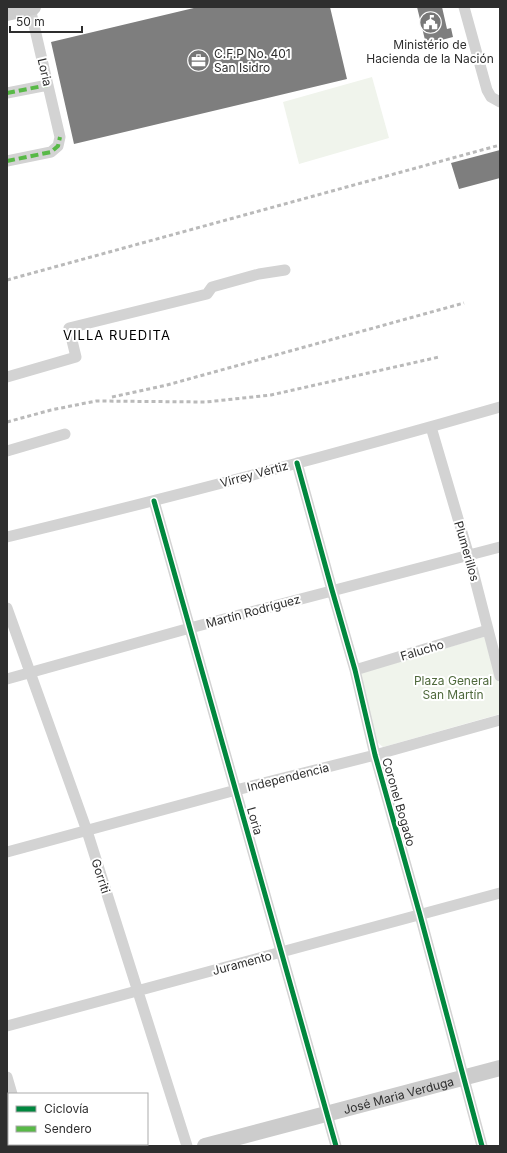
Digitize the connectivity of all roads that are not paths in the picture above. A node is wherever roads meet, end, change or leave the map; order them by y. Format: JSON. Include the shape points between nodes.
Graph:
{"nodes":[{"id":1,"x":31,"y":7,"type":"edge"},
{"id":2,"x":464,"y":7,"type":"edge"},
{"id":3,"x":7,"y":13,"type":"edge"},
{"id":4,"x":48,"y":85,"type":"junction"},
{"id":5,"x":7,"y":93,"type":"edge"},
{"id":6,"x":496,"y":100,"type":"edge"},
{"id":7,"x":7,"y":161,"type":"edge"},
{"id":8,"x":284,"y":270,"type":"dead end"},
{"id":9,"x":7,"y":377,"type":"edge"},
{"id":10,"x":500,"y":407,"type":"edge"},
{"id":11,"x":431,"y":427,"type":"junction"},
{"id":12,"x":65,"y":434,"type":"dead end"},
{"id":13,"x":7,"y":451,"type":"edge"},
{"id":14,"x":297,"y":463,"type":"junction"},
{"id":15,"x":154,"y":501,"type":"junction"},
{"id":16,"x":7,"y":537,"type":"edge"},
{"id":17,"x":500,"y":548,"type":"edge"},
{"id":18,"x":469,"y":556,"type":"junction"},
{"id":19,"x":332,"y":590,"type":"junction"},
{"id":20,"x":7,"y":608,"type":"edge"},
{"id":21,"x":190,"y":628,"type":"junction"},
{"id":22,"x":488,"y":630,"type":"junction"},
{"id":23,"x":355,"y":670,"type":"junction"},
{"id":24,"x":29,"y":672,"type":"junction"},
{"id":25,"x":500,"y":676,"type":"edge"},
{"id":26,"x":7,"y":679,"type":"edge"},
{"id":27,"x":500,"y":720,"type":"edge"},
{"id":28,"x":375,"y":755,"type":"junction"},
{"id":29,"x":236,"y":790,"type":"junction"},
{"id":30,"x":87,"y":831,"type":"junction"},
{"id":31,"x":7,"y":852,"type":"edge"},
{"id":32,"x":500,"y":893,"type":"edge"},
{"id":33,"x":420,"y":915,"type":"junction"},
{"id":34,"x":282,"y":952,"type":"junction"},
{"id":35,"x":138,"y":990,"type":"junction"},
{"id":36,"x":7,"y":1026,"type":"edge"},
{"id":37,"x":500,"y":1068,"type":"edge"},
{"id":38,"x":7,"y":1077,"type":"edge"},
{"id":39,"x":464,"y":1078,"type":"junction"},
{"id":40,"x":12,"y":1093,"type":"edge"},
{"id":41,"x":327,"y":1115,"type":"junction"},
{"id":42,"x":187,"y":1146,"type":"edge"},
{"id":43,"x":205,"y":1146,"type":"edge"},
{"id":44,"x":336,"y":1146,"type":"edge"},
{"id":45,"x":482,"y":1146,"type":"edge"}],
"edges":[{"from":1,"to":3,"type":"street"},
{"from":1,"to":4,"type":"street","name":"Loria"},
{"from":2,"to":6,"type":"street","via":[[487,90]]},
{"from":4,"to":5,"type":"street"},
{"from":4,"to":7,"type":"street","name":"Loria","via":[[60,137],[58,146],[51,152]]},
{"from":8,"to":9,"type":"street","via":[[212,287],[207,294],[69,328],[76,357]]},
{"from":10,"to":11,"type":"street","name":"Virrey Vértiz"},
{"from":11,"to":14,"type":"street","name":"Virrey Vértiz"},
{"from":11,"to":18,"type":"street","name":"Plumerillos"},
{"from":12,"to":13,"type":"street"},
{"from":14,"to":15,"type":"street","name":"Virrey Vértiz"},
{"from":14,"to":19,"type":"street","name":"Coronel Bogado"},
{"from":15,"to":16,"type":"street","name":"Virrey Vértiz"},
{"from":15,"to":21,"type":"street","name":"Loria"},
{"from":17,"to":18,"type":"street","name":"Martín Rodríguez"},
{"from":18,"to":19,"type":"street","name":"Martín Rodríguez"},
{"from":18,"to":22,"type":"street","name":"Plumerillos"},
{"from":19,"to":21,"type":"street","name":"Martín Rodríguez"},
{"from":19,"to":23,"type":"street","name":"Coronel Bogado"},
{"from":20,"to":24,"type":"street","name":"Gorriti"},
{"from":21,"to":24,"type":"street","name":"Martín Rodríguez"},
{"from":21,"to":29,"type":"street","name":"Loria"},
{"from":22,"to":23,"type":"street","name":"Falucho"},
{"from":22,"to":25,"type":"street","name":"Plumerillos"},
{"from":23,"to":28,"type":"street","name":"Coronel Bogado"},
{"from":24,"to":26,"type":"street","name":"Martín Rodríguez"},
{"from":24,"to":30,"type":"street","name":"Gorriti"},
{"from":27,"to":28,"type":"street","name":"Independencia"},
{"from":28,"to":29,"type":"street","name":"Independencia"},
{"from":28,"to":33,"type":"street","name":"Coronel Bogado"},
{"from":29,"to":30,"type":"street","name":"Independencia"},
{"from":29,"to":34,"type":"street","name":"Loria"},
{"from":30,"to":31,"type":"street","name":"Independencia"},
{"from":30,"to":35,"type":"street","name":"Gorriti"},
{"from":32,"to":33,"type":"street","name":"Juramento"},
{"from":33,"to":34,"type":"street","name":"Juramento"},
{"from":33,"to":39,"type":"street","name":"Coronel Bogado"},
{"from":34,"to":35,"type":"street","name":"Juramento"},
{"from":34,"to":41,"type":"street","name":"Loria"},
{"from":35,"to":36,"type":"street","name":"Juramento"},
{"from":35,"to":42,"type":"street","name":"Gorriti"},
{"from":37,"to":39,"type":"street","name":"José Maria Verduga"},
{"from":38,"to":40,"type":"street"},
{"from":39,"to":41,"type":"street","name":"José Maria Verduga"},
{"from":39,"to":45,"type":"street","name":"Coronel Bogado"},
{"from":41,"to":43,"type":"street","name":"José Maria Verduga"},
{"from":41,"to":44,"type":"street","name":"Loria"}]}
